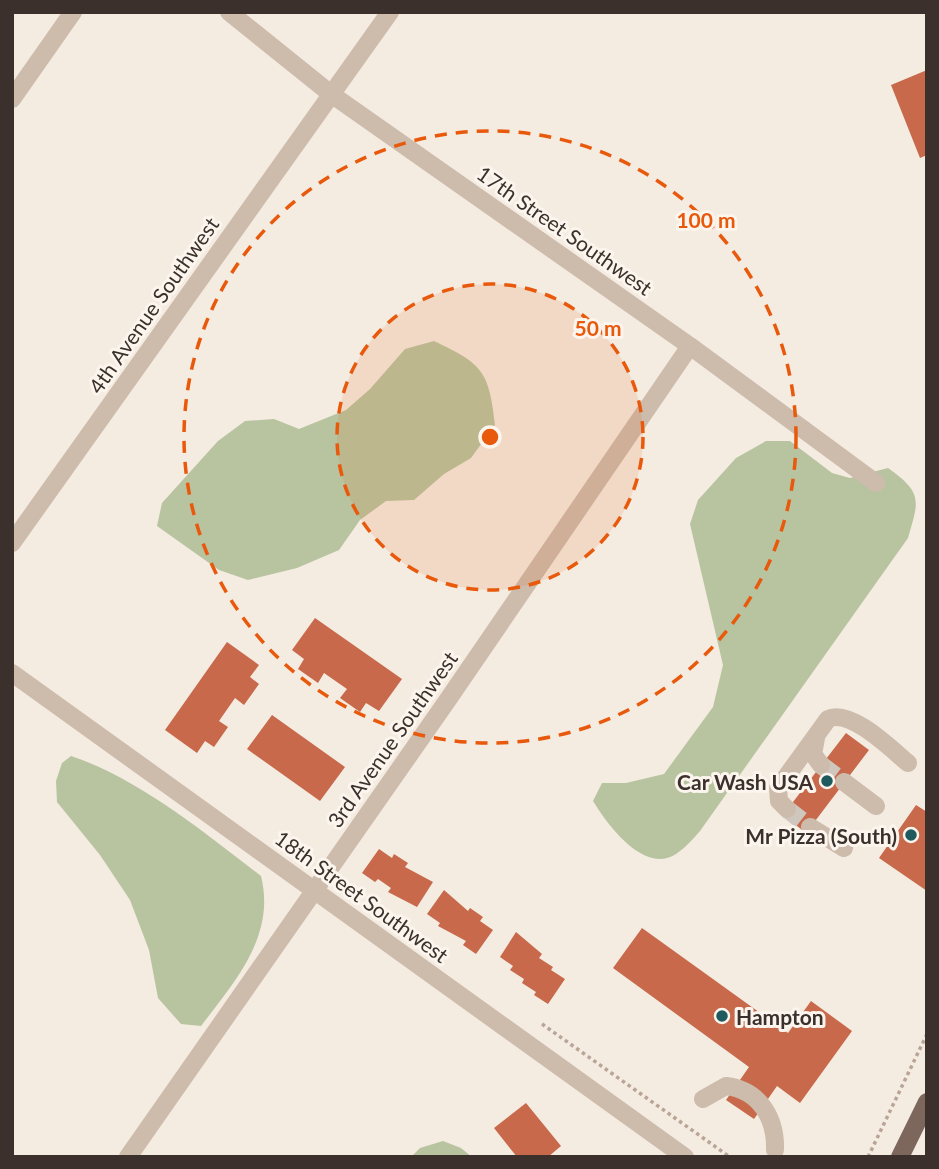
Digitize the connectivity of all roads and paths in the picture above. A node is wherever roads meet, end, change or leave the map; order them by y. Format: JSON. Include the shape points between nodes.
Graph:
{"nodes":[{"id":1,"x":73,"y":12,"type":"edge"},
{"id":2,"x":229,"y":12,"type":"edge"},
{"id":3,"x":392,"y":12,"type":"edge"},
{"id":4,"x":331,"y":94,"type":"junction"},
{"id":5,"x":12,"y":99,"type":"edge"},
{"id":6,"x":691,"y":346,"type":"junction"},
{"id":7,"x":876,"y":483,"type":"dead end"},
{"id":8,"x":12,"y":542,"type":"edge"},
{"id":9,"x":12,"y":673,"type":"edge"},
{"id":10,"x":817,"y":734,"type":"junction"},
{"id":11,"x":908,"y":763,"type":"dead end"},
{"id":12,"x":821,"y":765,"type":"dead end"},
{"id":13,"x":844,"y":782,"type":"tunnel mouth"},
{"id":14,"x":876,"y":806,"type":"dead end"},
{"id":15,"x":787,"y":809,"type":"dead end"},
{"id":16,"x":810,"y":827,"type":"tunnel mouth"},
{"id":17,"x":844,"y":848,"type":"dead end"},
{"id":18,"x":315,"y":889,"type":"junction"},
{"id":19,"x":542,"y":1024,"type":"dead end"},
{"id":20,"x":927,"y":1034,"type":"edge"},
{"id":21,"x":703,"y":1099,"type":"dead end"},
{"id":22,"x":927,"y":1102,"type":"edge"},
{"id":23,"x":775,"y":1150,"type":"dead end"},
{"id":24,"x":128,"y":1157,"type":"edge"},
{"id":25,"x":685,"y":1157,"type":"edge"},
{"id":26,"x":730,"y":1157,"type":"edge"},
{"id":27,"x":868,"y":1157,"type":"edge"},
{"id":28,"x":900,"y":1157,"type":"edge"}],
"edges":[{"from":1,"to":5,"type":"street"},
{"from":2,"to":4,"type":"street","name":"17th Street Southwest"},
{"from":3,"to":4,"type":"street","name":"4th Avenue Southwest"},
{"from":4,"to":6,"type":"street","name":"17th Street Southwest"},
{"from":4,"to":8,"type":"street","name":"4th Avenue Southwest"},
{"from":6,"to":7,"type":"street","name":"17th Street Southwest"},
{"from":6,"to":18,"type":"street","name":"3rd Avenue Southwest"},
{"from":9,"to":18,"type":"street","name":"18th Street Southwest"},
{"from":10,"to":11,"type":"street","via":[[828,719],[842,716]]},
{"from":10,"to":12,"type":"street","via":[[813,754]]},
{"from":10,"to":15,"type":"street","via":[[778,788],[779,801]]},
{"from":13,"to":14,"type":"street"},
{"from":16,"to":17,"type":"street"},
{"from":18,"to":24,"type":"street","name":"3rd Avenue Southwest"},
{"from":18,"to":25,"type":"street","name":"18th Street Southwest"},
{"from":19,"to":26,"type":"path"},
{"from":20,"to":27,"type":"path"},
{"from":21,"to":23,"type":"street","via":[[726,1086],[745,1093],[770,1115]]},
{"from":22,"to":28,"type":"main road"}]}
